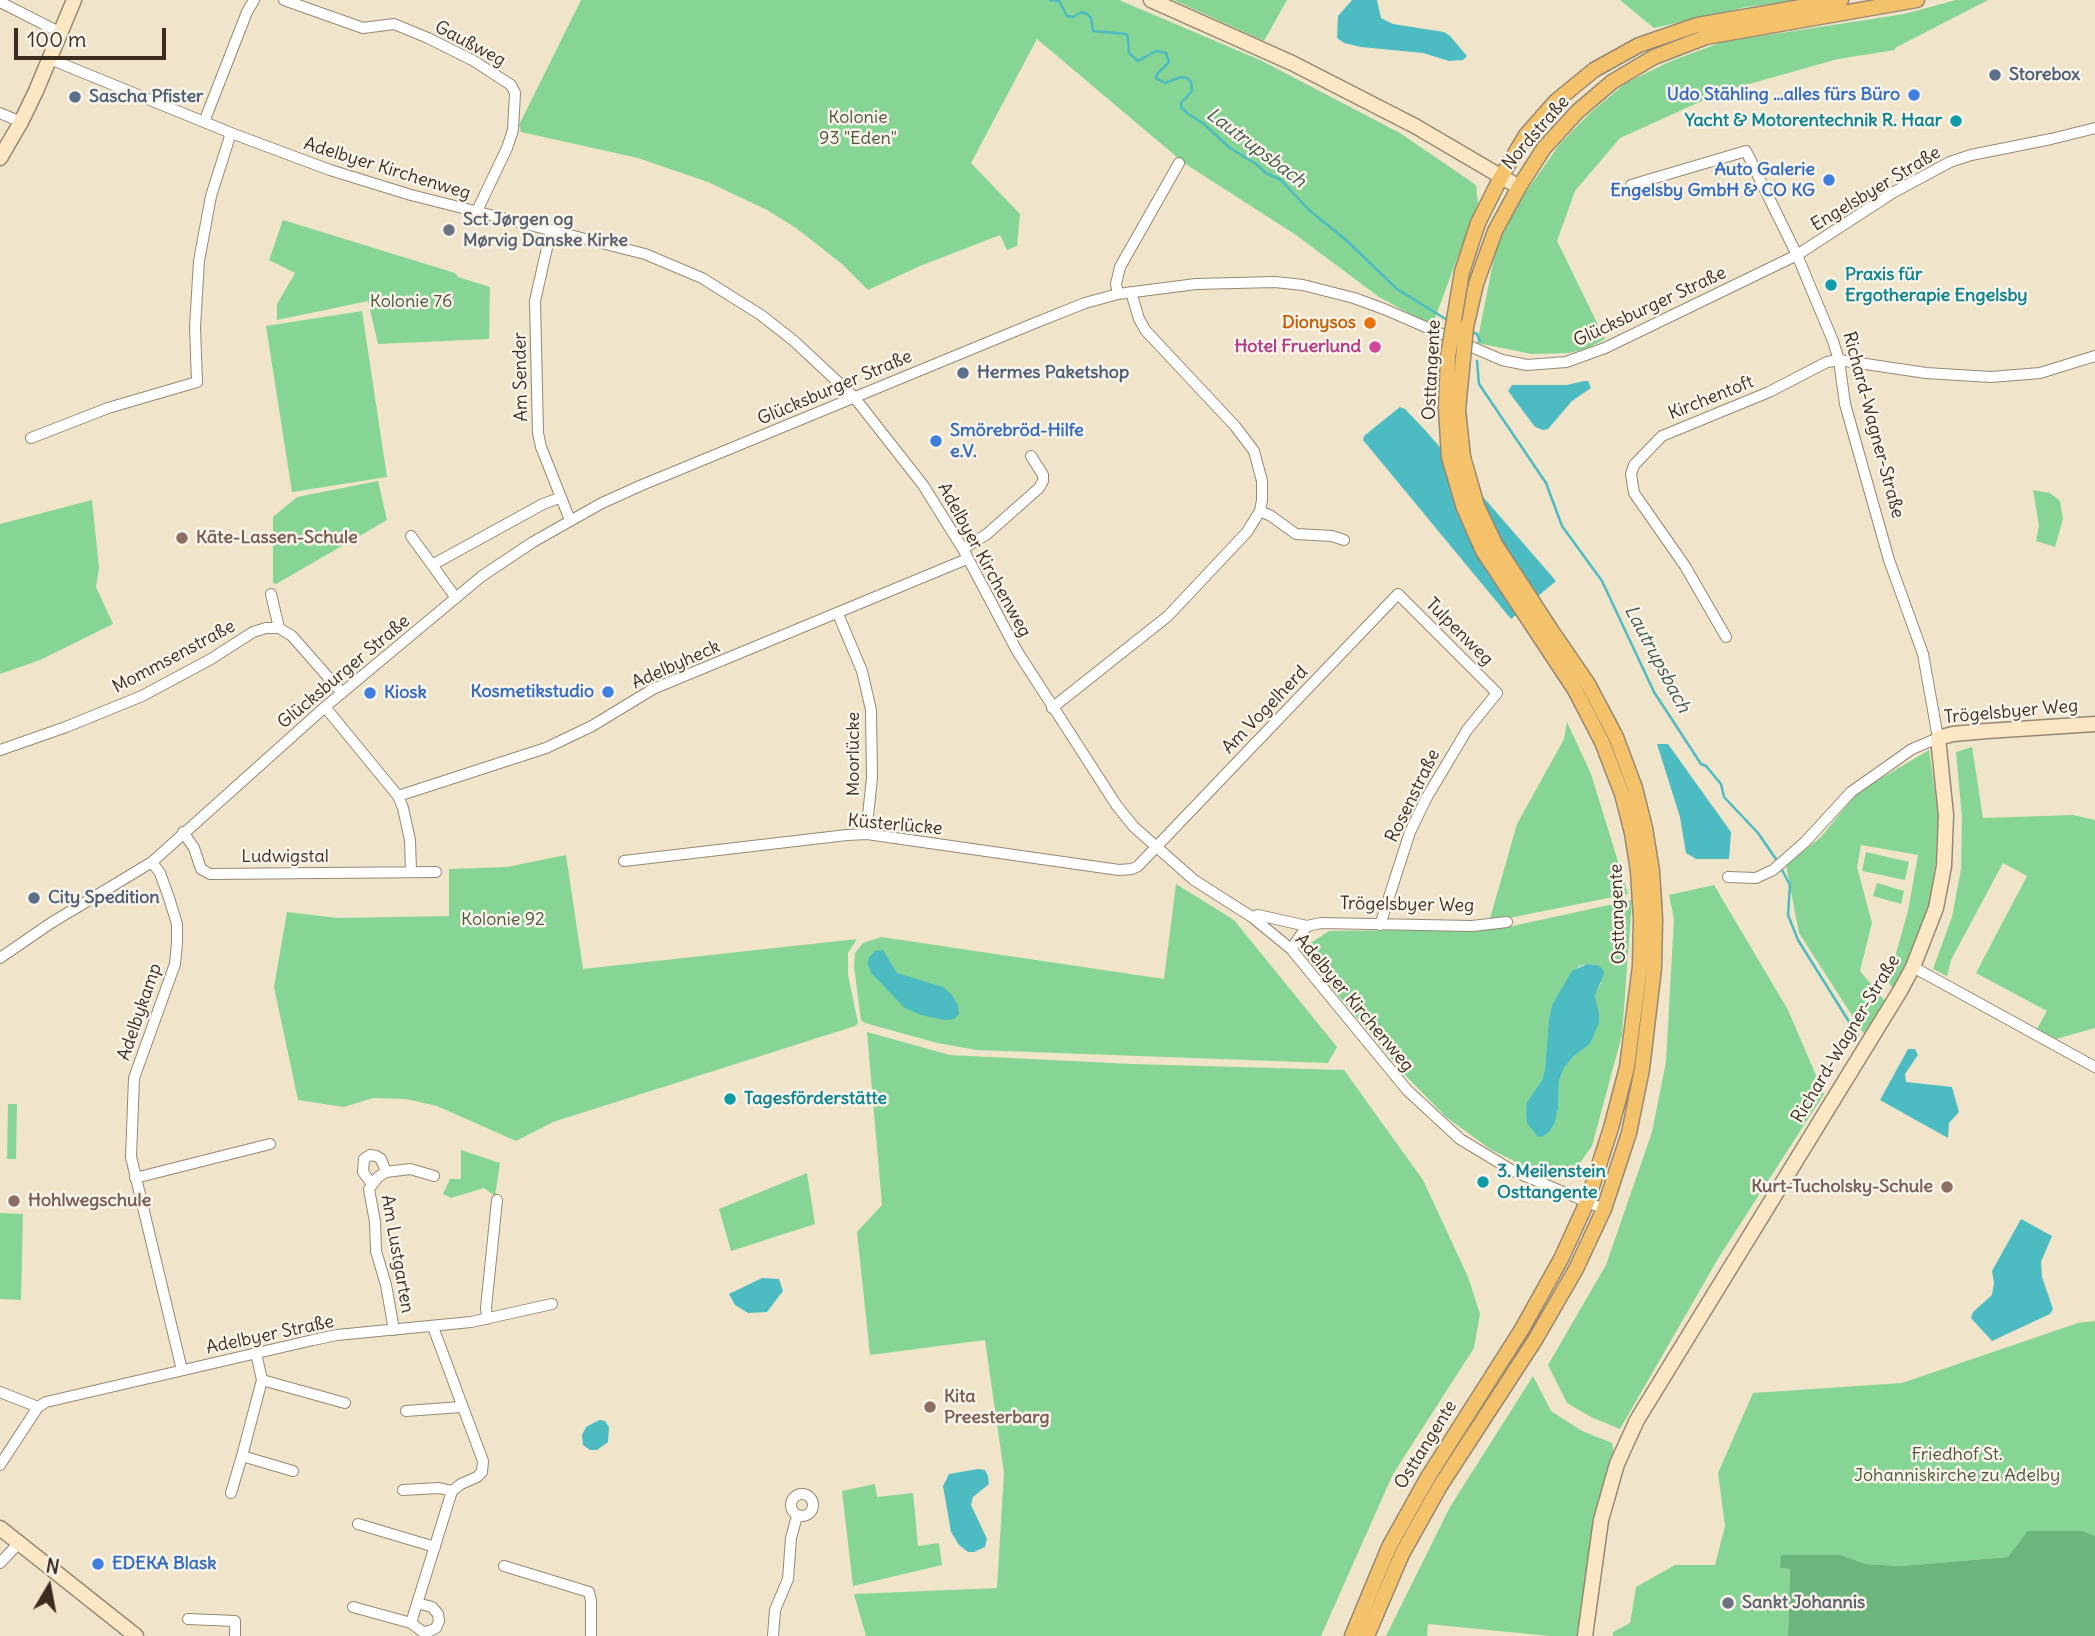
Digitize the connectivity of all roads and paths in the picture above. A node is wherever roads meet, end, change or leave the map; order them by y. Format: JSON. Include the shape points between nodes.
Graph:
{"nodes":[{"id":1,"x":74,"y":0,"type":"edge"},
{"id":2,"x":254,"y":0,"type":"edge"},
{"id":3,"x":284,"y":0,"type":"edge"},
{"id":4,"x":1152,"y":0,"type":"edge"},
{"id":5,"x":1841,"y":0,"type":"edge"},
{"id":6,"x":1917,"y":0,"type":"edge"},
{"id":7,"x":0,"y":2,"type":"edge"},
{"id":8,"x":61,"y":33,"type":"junction"},
{"id":9,"x":50,"y":59,"type":"junction"},
{"id":10,"x":0,"y":113,"type":"edge"},
{"id":11,"x":22,"y":122,"type":"junction"},
{"id":12,"x":204,"y":122,"type":"junction"},
{"id":13,"x":2095,"y":128,"type":"edge"},
{"id":14,"x":230,"y":133,"type":"junction"},
{"id":15,"x":0,"y":158,"type":"edge"},
{"id":16,"x":1179,"y":163,"type":"dead end"},
{"id":17,"x":1501,"y":177,"type":"junction"},
{"id":18,"x":1630,"y":185,"type":"dead end"},
{"id":19,"x":1519,"y":187,"type":"junction"},
{"id":20,"x":477,"y":213,"type":"junction"},
{"id":21,"x":551,"y":230,"type":"junction"},
{"id":22,"x":1797,"y":255,"type":"junction"},
{"id":23,"x":1131,"y":292,"type":"junction"},
{"id":24,"x":1118,"y":294,"type":"junction"},
{"id":25,"x":2095,"y":356,"type":"edge"},
{"id":26,"x":1839,"y":360,"type":"junction"},
{"id":27,"x":854,"y":397,"type":"junction"},
{"id":28,"x":31,"y":438,"type":"dead end"},
{"id":29,"x":1031,"y":456,"type":"dead end"},
{"id":30,"x":559,"y":498,"type":"junction"},
{"id":31,"x":1260,"y":511,"type":"junction"},
{"id":32,"x":570,"y":520,"type":"junction"},
{"id":33,"x":411,"y":536,"type":"dead end"},
{"id":34,"x":1344,"y":540,"type":"dead end"},
{"id":35,"x":965,"y":554,"type":"junction"},
{"id":36,"x":432,"y":565,"type":"junction"},
{"id":37,"x":271,"y":594,"type":"dead end"},
{"id":38,"x":1398,"y":594,"type":"joint"},
{"id":39,"x":456,"y":598,"type":"junction"},
{"id":40,"x":838,"y":614,"type":"junction"},
{"id":41,"x":279,"y":628,"type":"junction"},
{"id":42,"x":1545,"y":633,"type":"junction"},
{"id":43,"x":1726,"y":637,"type":"dead end"},
{"id":44,"x":1497,"y":692,"type":"joint"},
{"id":45,"x":342,"y":694,"type":"junction"},
{"id":46,"x":325,"y":707,"type":"junction"},
{"id":47,"x":1052,"y":708,"type":"junction"},
{"id":48,"x":2095,"y":724,"type":"edge"},
{"id":49,"x":1938,"y":738,"type":"junction"},
{"id":50,"x":0,"y":750,"type":"edge"},
{"id":51,"x":398,"y":796,"type":"junction"},
{"id":52,"x":868,"y":815,"type":"dead end"},
{"id":53,"x":183,"y":832,"type":"junction"},
{"id":54,"x":1155,"y":848,"type":"junction"},
{"id":55,"x":624,"y":861,"type":"dead end"},
{"id":56,"x":152,"y":862,"type":"junction"},
{"id":57,"x":411,"y":872,"type":"junction"},
{"id":58,"x":436,"y":872,"type":"dead end"},
{"id":59,"x":1728,"y":877,"type":"dead end"},
{"id":60,"x":1252,"y":916,"type":"junction"},
{"id":61,"x":1507,"y":922,"type":"dead end"},
{"id":62,"x":1380,"y":925,"type":"junction"},
{"id":63,"x":1307,"y":926,"type":"junction"},
{"id":64,"x":1291,"y":949,"type":"junction"},
{"id":65,"x":0,"y":958,"type":"edge"},
{"id":66,"x":1913,"y":967,"type":"junction"},
{"id":67,"x":2095,"y":1067,"type":"edge"},
{"id":68,"x":270,"y":1144,"type":"dead end"},
{"id":69,"x":386,"y":1172,"type":"junction"},
{"id":70,"x":434,"y":1176,"type":"dead end"},
{"id":71,"x":135,"y":1178,"type":"junction"},
{"id":72,"x":372,"y":1184,"type":"junction"},
{"id":73,"x":498,"y":1200,"type":"dead end"},
{"id":74,"x":1587,"y":1202,"type":"junction"},
{"id":75,"x":1604,"y":1209,"type":"junction"},
{"id":76,"x":552,"y":1304,"type":"dead end"},
{"id":77,"x":487,"y":1319,"type":"junction"},
{"id":78,"x":433,"y":1328,"type":"junction"},
{"id":79,"x":394,"y":1330,"type":"junction"},
{"id":80,"x":256,"y":1353,"type":"junction"},
{"id":81,"x":182,"y":1370,"type":"junction"},
{"id":82,"x":262,"y":1380,"type":"junction"},
{"id":83,"x":0,"y":1392,"type":"edge"},
{"id":84,"x":345,"y":1403,"type":"dead end"},
{"id":85,"x":38,"y":1407,"type":"junction"},
{"id":86,"x":461,"y":1407,"type":"junction"},
{"id":87,"x":406,"y":1411,"type":"dead end"},
{"id":88,"x":242,"y":1457,"type":"junction"},
{"id":89,"x":0,"y":1465,"type":"edge"},
{"id":90,"x":293,"y":1471,"type":"dead end"},
{"id":91,"x":403,"y":1490,"type":"dead end"},
{"id":92,"x":452,"y":1491,"type":"junction"},
{"id":93,"x":231,"y":1493,"type":"dead end"},
{"id":94,"x":797,"y":1516,"type":"dead end"},
{"id":95,"x":358,"y":1524,"type":"dead end"},
{"id":96,"x":0,"y":1528,"type":"edge"},
{"id":97,"x":19,"y":1543,"type":"junction"},
{"id":98,"x":435,"y":1547,"type":"junction"},
{"id":99,"x":0,"y":1563,"type":"edge"},
{"id":100,"x":504,"y":1566,"type":"dead end"},
{"id":101,"x":418,"y":1603,"type":"junction"},
{"id":102,"x":353,"y":1607,"type":"dead end"},
{"id":103,"x":188,"y":1619,"type":"dead end"},
{"id":104,"x":411,"y":1623,"type":"junction"},
{"id":105,"x":136,"y":1636,"type":"edge"},
{"id":106,"x":235,"y":1636,"type":"edge"},
{"id":107,"x":591,"y":1636,"type":"edge"},
{"id":108,"x":773,"y":1636,"type":"edge"},
{"id":109,"x":1352,"y":1636,"type":"edge"},
{"id":110,"x":1367,"y":1636,"type":"edge"},
{"id":111,"x":1585,"y":1636,"type":"edge"}],
"edges":[{"from":1,"to":8,"type":"street"},
{"from":2,"to":12,"type":"street"},
{"from":3,"to":20,"type":"street","name":"Gaußweg","via":[[363,28],[394,24],[474,61],[511,85],[515,93],[513,130]]},
{"from":4,"to":17,"type":"street","name":"Nordstraße","via":[[1292,63],[1415,126]]},
{"from":5,"to":17,"type":"main road","name":"Nordstraße","via":[[1697,25],[1639,45],[1594,70],[1555,102],[1526,135]]},
{"from":6,"to":19,"type":"main road","name":"Nordstraße","via":[[1706,37],[1654,57],[1612,82],[1578,111],[1544,148]]},
{"from":7,"to":8,"type":"street"},
{"from":8,"to":9,"type":"street"},
{"from":9,"to":11,"type":"street"},
{"from":9,"to":12,"type":"street","name":"Adelbyer Kirchenweg"},
{"from":10,"to":11,"type":"street"},
{"from":11,"to":15,"type":"street"},
{"from":12,"to":14,"type":"street","name":"Adelbyer Kirchenweg"},
{"from":13,"to":22,"type":"street","name":"Engelsbyer Straße","via":[[1950,162]]},
{"from":14,"to":20,"type":"street","name":"Adelbyer Kirchenweg","via":[[330,170]]},
{"from":14,"to":28,"type":"street","via":[[211,196],[199,261],[197,382],[108,408]]},
{"from":16,"to":24,"type":"street","via":[[1120,267]]},
{"from":17,"to":19,"type":"street","name":"Nordstraße"},
{"from":17,"to":42,"type":"main road","name":"Osttangente","bridge":true,"via":[[1478,223],[1462,272],[1448,356],[1449,457],[1483,551]]},
{"from":18,"to":22,"type":"street","name":"Richard-Wagner-Straße","via":[[1746,151]]},
{"from":19,"to":42,"type":"main road","name":"Osttangente","bridge":true,"via":[[1495,231],[1476,284],[1466,327],[1458,410],[1463,457],[1477,506]]},
{"from":20,"to":21,"type":"street","name":"Adelbyer Kirchenweg"},
{"from":21,"to":27,"type":"street","name":"Adelbyer Kirchenweg","via":[[645,254],[702,278],[769,321]]},
{"from":21,"to":30,"type":"street","name":"Am Sender","via":[[535,301],[538,413],[541,447]]},
{"from":22,"to":23,"type":"street","name":"Glücksburger Straße","via":[[1605,348],[1547,365],[1502,360],[1384,309],[1303,285],[1240,281]]},
{"from":22,"to":26,"type":"street","name":"Richard-Wagner-Straße"},
{"from":23,"to":24,"type":"street","name":"Glücksburger Straße"},
{"from":23,"to":31,"type":"street","via":[[1146,331],[1254,451],[1262,481]]},
{"from":24,"to":27,"type":"street","name":"Glücksburger Straße","via":[[1041,320]]},
{"from":25,"to":26,"type":"street","via":[[2040,373],[1991,377]]},
{"from":26,"to":43,"type":"street","name":"Kirchentoft","via":[[1672,430],[1634,464],[1634,493],[1685,566]]},
{"from":26,"to":49,"type":"street","name":"Richard-Wagner-Straße","via":[[1845,404],[1886,550],[1923,654]]},
{"from":27,"to":32,"type":"street","name":"Glücksburger Straße","via":[[642,485]]},
{"from":27,"to":35,"type":"street","name":"Adelbyer Kirchenweg","via":[[923,485]]},
{"from":29,"to":35,"type":"street","name":"Adelbyheck","via":[[1043,475],[1039,488]]},
{"from":30,"to":32,"type":"street","name":"Am Sender"},
{"from":30,"to":36,"type":"street"},
{"from":31,"to":34,"type":"street","via":[[1296,534]]},
{"from":31,"to":47,"type":"street","via":[[1247,532],[1168,616]]},
{"from":32,"to":39,"type":"street","name":"Glücksburger Straße","via":[[509,557]]},
{"from":33,"to":36,"type":"street"},
{"from":35,"to":40,"type":"street","name":"Adelbyheck"},
{"from":35,"to":47,"type":"street","name":"Adelbyer Kirchenweg"},
{"from":36,"to":39,"type":"street"},
{"from":37,"to":41,"type":"street"},
{"from":38,"to":44,"type":"street","name":"Tulpenweg"},
{"from":38,"to":54,"type":"street","name":"Am Vogelherd"},
{"from":39,"to":45,"type":"street","name":"Glücksburger Straße"},
{"from":40,"to":51,"type":"street","name":"Adelbyheck","via":[[653,689],[547,748]]},
{"from":40,"to":52,"type":"street","name":"Moorlücke","via":[[862,671],[871,710]]},
{"from":41,"to":45,"type":"street","via":[[292,636]]},
{"from":41,"to":50,"type":"street","name":"Mommsenstraße","via":[[253,632],[142,696]]},
{"from":42,"to":74,"type":"main road","name":"Osttangente","via":[[1602,742],[1622,794],[1638,871],[1640,966],[1633,1036]]},
{"from":42,"to":75,"type":"main road","name":"Osttangente","via":[[1588,684],[1616,737],[1646,828],[1652,871],[1654,968],[1647,1039],[1629,1133]]},
{"from":44,"to":62,"type":"street","name":"Rosenstraße","via":[[1466,730],[1427,797],[1406,843]]},
{"from":45,"to":46,"type":"street","name":"Glücksburger Straße"},
{"from":46,"to":51,"type":"street"},
{"from":46,"to":53,"type":"street","name":"Glücksburger Straße"},
{"from":47,"to":54,"type":"street","name":"Adelbyer Kirchenweg","via":[[1117,806]]},
{"from":48,"to":49,"type":"street","name":"Trögelsbyer Weg"},
{"from":49,"to":59,"type":"street","name":"Trögelsbyer Weg","via":[[1912,749],[1851,792],[1773,870],[1756,878]]},
{"from":49,"to":66,"type":"street","name":"Richard-Wagner-Straße","via":[[1946,815],[1944,866],[1936,908]]},
{"from":51,"to":57,"type":"street","via":[[410,840]]},
{"from":53,"to":56,"type":"street","name":"Glücksburger Straße"},
{"from":53,"to":57,"type":"street","name":"Ludwigstal","via":[[201,869],[210,874]]},
{"from":54,"to":55,"type":"street","name":"Küsterlücke","via":[[1138,866],[1119,870],[867,834]]},
{"from":54,"to":60,"type":"street","name":"Adelbyer Kirchenweg","via":[[1194,880]]},
{"from":56,"to":65,"type":"street","name":"Glücksburger Straße"},
{"from":56,"to":71,"type":"street","name":"Adelbykamp","via":[[169,898],[177,943],[174,964],[134,1078],[130,1144]]},
{"from":57,"to":58,"type":"street","name":"Ludwigstal"},
{"from":60,"to":63,"type":"street","name":"Trögelsbyer Weg"},
{"from":60,"to":64,"type":"street","name":"Adelbyer Kirchenweg"},
{"from":61,"to":62,"type":"street","name":"Trögelsbyer Weg"},
{"from":62,"to":63,"type":"street","name":"Trögelsbyer Weg"},
{"from":63,"to":64,"type":"street"},
{"from":64,"to":74,"type":"street","name":"Adelbyer Kirchenweg","via":[[1407,1090],[1445,1126],[1483,1155]]},
{"from":66,"to":67,"type":"street"},
{"from":66,"to":111,"type":"street","name":"Richard-Wagner-Straße","via":[[1637,1420],[1617,1464],[1601,1520]]},
{"from":68,"to":71,"type":"street"},
{"from":69,"to":70,"type":"street","name":"Am Lustgarten","via":[[410,1169]]},
{"from":69,"to":72,"type":"street","name":"Am Lustgarten"},
{"from":69,"to":72,"type":"street","name":"Am Lustgarten","via":[[376,1156],[364,1159],[363,1172]]},
{"from":71,"to":81,"type":"street","name":"Adelbykamp"},
{"from":72,"to":79,"type":"street","name":"Am Lustgarten","via":[[376,1251]]},
{"from":73,"to":77,"type":"street"},
{"from":74,"to":75,"type":"street","name":"Adelbyer Kirchenweg"},
{"from":74,"to":109,"type":"main road","name":"Osttangente","via":[[1522,1329],[1389,1547]]},
{"from":75,"to":110,"type":"main road","name":"Osttangente","via":[[1535,1340],[1433,1497],[1402,1553]]},
{"from":76,"to":77,"type":"street","name":"Adelbyer Straße"},
{"from":77,"to":78,"type":"street","name":"Adelbyer Straße"},
{"from":78,"to":79,"type":"street","name":"Adelbyer Straße"},
{"from":78,"to":86,"type":"street"},
{"from":79,"to":80,"type":"street","name":"Adelbyer Straße","via":[[337,1335]]},
{"from":80,"to":81,"type":"street","name":"Adelbyer Straße"},
{"from":80,"to":82,"type":"street"},
{"from":81,"to":85,"type":"street","name":"Adelbyer Straße"},
{"from":82,"to":84,"type":"street"},
{"from":82,"to":88,"type":"street"},
{"from":83,"to":85,"type":"street"},
{"from":85,"to":89,"type":"street"},
{"from":86,"to":87,"type":"street"},
{"from":86,"to":92,"type":"street","via":[[483,1461],[482,1472]]},
{"from":88,"to":90,"type":"street"},
{"from":88,"to":93,"type":"street"},
{"from":91,"to":92,"type":"street"},
{"from":92,"to":98,"type":"street"},
{"from":94,"to":108,"type":"street","via":[[788,1579],[775,1609]]},
{"from":95,"to":98,"type":"street"},
{"from":96,"to":97,"type":"street"},
{"from":97,"to":99,"type":"street"},
{"from":97,"to":105,"type":"street"},
{"from":98,"to":101,"type":"street"},
{"from":100,"to":107,"type":"street","via":[[589,1592]]},
{"from":101,"to":104,"type":"street"},
{"from":101,"to":104,"type":"street","via":[[432,1607],[439,1622],[430,1632]]},
{"from":102,"to":104,"type":"street"},
{"from":103,"to":106,"type":"street","via":[[235,1621]]}]}
